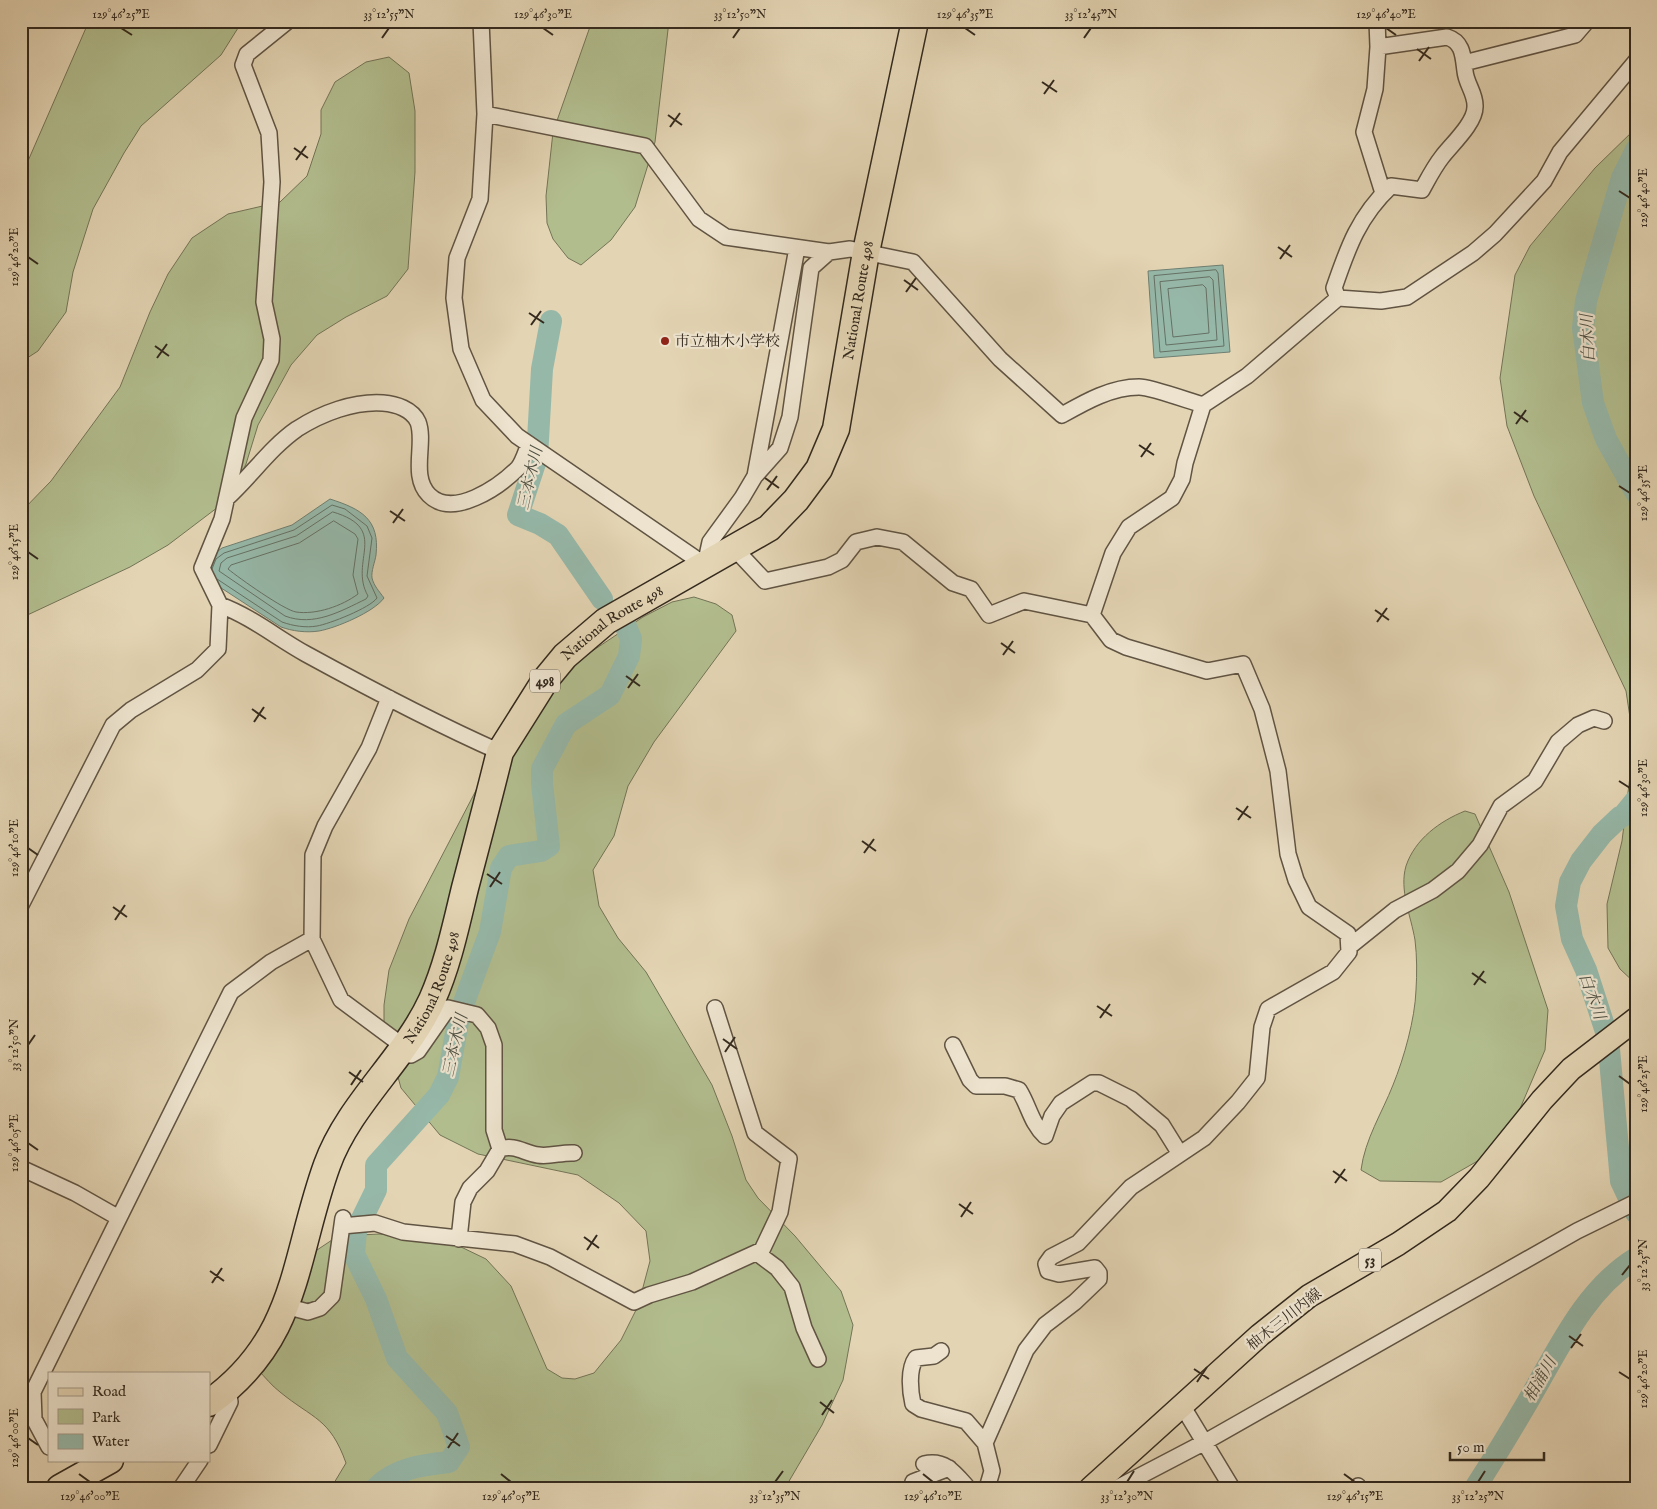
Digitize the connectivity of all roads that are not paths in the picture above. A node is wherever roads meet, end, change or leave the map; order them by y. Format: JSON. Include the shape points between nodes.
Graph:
{"nodes":[{"id":1,"x":288,"y":21,"type":"edge"},
{"id":2,"x":481,"y":21,"type":"edge"},
{"id":3,"x":915,"y":21,"type":"edge"},
{"id":4,"x":1377,"y":21,"type":"edge"},
{"id":5,"x":1587,"y":21,"type":"edge"},
{"id":6,"x":1378,"y":48,"type":"junction"},
{"id":7,"x":1636,"y":61,"type":"edge"},
{"id":8,"x":1464,"y":63,"type":"junction"},
{"id":9,"x":485,"y":114,"type":"junction"},
{"id":10,"x":1383,"y":193,"type":"junction"},
{"id":11,"x":797,"y":248,"type":"junction"},
{"id":12,"x":829,"y":252,"type":"junction"},
{"id":13,"x":866,"y":252,"type":"junction"},
{"id":14,"x":1338,"y":298,"type":"junction"},
{"id":15,"x":1203,"y":405,"type":"junction"},
{"id":16,"x":529,"y":444,"type":"junction"},
{"id":17,"x":755,"y":476,"type":"junction"},
{"id":18,"x":227,"y":498,"type":"junction"},
{"id":19,"x":735,"y":549,"type":"junction"},
{"id":20,"x":705,"y":565,"type":"junction"},
{"id":21,"x":220,"y":605,"type":"junction"},
{"id":22,"x":1092,"y":615,"type":"junction"},
{"id":23,"x":389,"y":698,"type":"junction"},
{"id":24,"x":1604,"y":721,"type":"dead end"},
{"id":25,"x":500,"y":752,"type":"junction"},
{"id":26,"x":21,"y":906,"type":"edge"},
{"id":27,"x":312,"y":939,"type":"junction"},
{"id":28,"x":1349,"y":948,"type":"junction"},
{"id":29,"x":715,"y":1008,"type":"dead end"},
{"id":30,"x":1636,"y":1019,"type":"edge"},
{"id":31,"x":953,"y":1046,"type":"dead end"},
{"id":32,"x":401,"y":1050,"type":"junction"},
{"id":33,"x":500,"y":1149,"type":"junction"},
{"id":34,"x":574,"y":1153,"type":"dead end"},
{"id":35,"x":1180,"y":1154,"type":"junction"},
{"id":36,"x":21,"y":1168,"type":"edge"},
{"id":37,"x":1636,"y":1202,"type":"edge"},
{"id":38,"x":119,"y":1218,"type":"junction"},
{"id":39,"x":459,"y":1239,"type":"junction"},
{"id":40,"x":757,"y":1253,"type":"junction"},
{"id":41,"x":285,"y":1306,"type":"junction"},
{"id":42,"x":941,"y":1351,"type":"dead end"},
{"id":43,"x":818,"y":1359,"type":"dead end"},
{"id":44,"x":218,"y":1396,"type":"edge"},
{"id":45,"x":1183,"y":1406,"type":"junction"},
{"id":46,"x":1205,"y":1442,"type":"junction"},
{"id":47,"x":210,"y":1443,"type":"edge"},
{"id":48,"x":985,"y":1443,"type":"junction"},
{"id":49,"x":48,"y":1445,"type":"edge"},
{"id":50,"x":106,"y":1462,"type":"edge"},
{"id":51,"x":199,"y":1462,"type":"edge"},
{"id":52,"x":924,"y":1464,"type":"dead end"},
{"id":53,"x":949,"y":1468,"type":"junction"},
{"id":54,"x":913,"y":1482,"type":"dead end"},
{"id":55,"x":60,"y":1488,"type":"edge"},
{"id":56,"x":180,"y":1488,"type":"edge"},
{"id":57,"x":968,"y":1488,"type":"edge"},
{"id":58,"x":987,"y":1488,"type":"edge"},
{"id":59,"x":1092,"y":1488,"type":"edge"},
{"id":60,"x":1117,"y":1488,"type":"edge"},
{"id":61,"x":1232,"y":1488,"type":"edge"}],
"edges":[{"from":1,"to":18,"type":"street","via":[[247,54],[243,65],[269,133],[272,182],[264,302],[272,339],[271,360],[244,418]]},
{"from":2,"to":9,"type":"street"},
{"from":3,"to":13,"type":"highway","name":"National Route 498","number":"498"},
{"from":4,"to":6,"type":"street"},
{"from":5,"to":8,"type":"street","via":[[1575,35]]},
{"from":6,"to":8,"type":"street","via":[[1447,37],[1461,46]]},
{"from":6,"to":10,"type":"street","via":[[1375,90],[1364,132]]},
{"from":7,"to":14,"type":"street","via":[[1560,152],[1544,181],[1473,253],[1407,297],[1382,301]]},
{"from":8,"to":10,"type":"street","via":[[1466,83],[1475,98],[1476,109],[1465,130],[1440,159],[1422,190],[1391,186]]},
{"from":9,"to":11,"type":"street","via":[[645,146],[699,219],[719,233],[726,237]]},
{"from":9,"to":16,"type":"street","via":[[480,199],[457,258],[454,298],[460,350],[484,400],[517,436]]},
{"from":10,"to":14,"type":"street","via":[[1372,204],[1348,247],[1334,288]]},
{"from":11,"to":12,"type":"street"},
{"from":11,"to":17,"type":"street"},
{"from":12,"to":13,"type":"street","via":[[850,249]]},
{"from":12,"to":17,"type":"street","via":[[810,268],[790,417],[780,448]]},
{"from":13,"to":15,"type":"street","via":[[913,262],[1000,360],[1062,415],[1087,401],[1140,387]]},
{"from":13,"to":19,"type":"highway","name":"National Route 498","number":"498","via":[[836,429],[818,469],[796,500],[769,528]]},
{"from":14,"to":15,"type":"street","via":[[1247,376]]},
{"from":15,"to":22,"type":"street","via":[[1184,462],[1182,479],[1172,498],[1129,527],[1113,553]]},
{"from":16,"to":18,"type":"street","via":[[519,467],[492,489],[456,506],[440,503],[420,482],[418,423],[412,413],[394,403],[373,402],[343,407],[298,428]]},
{"from":16,"to":20,"type":"street"},
{"from":17,"to":20,"type":"street","via":[[710,542]]},
{"from":18,"to":21,"type":"street","via":[[202,568]]},
{"from":19,"to":20,"type":"highway","name":"National Route 498","number":"498"},
{"from":19,"to":22,"type":"street","via":[[766,581],[828,567],[842,560],[856,542],[876,537],[894,540],[903,542],[953,584],[972,589],[990,616],[1024,601]]},
{"from":20,"to":25,"type":"highway","name":"National Route 498","number":"498","via":[[606,621],[565,656],[546,679]]},
{"from":21,"to":23,"type":"street","via":[[242,613],[304,653]]},
{"from":21,"to":26,"type":"street","via":[[218,649],[198,670],[131,710],[113,725]]},
{"from":22,"to":28,"type":"street","via":[[1110,640],[1126,647],[1207,671],[1243,664],[1262,709],[1278,771],[1288,854],[1296,880],[1310,907],[1348,934]]},
{"from":23,"to":25,"type":"street"},
{"from":23,"to":27,"type":"street","via":[[369,748],[325,826],[314,855]]},
{"from":24,"to":28,"type":"street","via":[[1594,718],[1578,725],[1558,742],[1535,781],[1500,806],[1480,845],[1458,871],[1433,890],[1395,910]]},
{"from":25,"to":32,"type":"highway","name":"National Route 498","number":"498","via":[[448,960],[432,1001]]},
{"from":27,"to":32,"type":"street","via":[[341,1000]]},
{"from":27,"to":38,"type":"street","via":[[271,962],[231,992]]},
{"from":28,"to":35,"type":"street","via":[[1350,952],[1333,972],[1268,1009],[1262,1028],[1258,1078],[1204,1138]]},
{"from":29,"to":40,"type":"street","via":[[755,1133],[789,1159],[780,1212],[762,1250]]},
{"from":30,"to":45,"type":"main road","name":"柚木三川内線","number":"53","via":[[1571,1069],[1479,1178],[1446,1211],[1398,1244],[1309,1296],[1260,1335]]},
{"from":31,"to":35,"type":"street","via":[[976,1086],[1005,1086],[1019,1090],[1029,1106],[1031,1118],[1045,1136],[1061,1103],[1092,1083],[1099,1083],[1131,1099],[1162,1125]]},
{"from":32,"to":33,"type":"street","via":[[411,1055],[418,1051],[448,1008],[477,1015],[488,1028],[494,1045],[494,1130]]},
{"from":32,"to":41,"type":"highway","name":"National Route 498","number":"498","via":[[348,1124],[327,1164]]},
{"from":33,"to":34,"type":"street","via":[[510,1146],[539,1155]]},
{"from":33,"to":39,"type":"street","via":[[463,1202]]},
{"from":35,"to":48,"type":"street","via":[[1131,1187],[1078,1243],[1052,1257],[1046,1264],[1048,1271],[1058,1274],[1096,1268],[1099,1280],[1045,1324],[1026,1350]]},
{"from":36,"to":38,"type":"street"},
{"from":37,"to":46,"type":"street","via":[[1577,1231]]},
{"from":38,"to":49,"type":"street","via":[[33,1392],[34,1419]]},
{"from":39,"to":40,"type":"street","via":[[515,1244],[550,1256],[634,1302],[692,1282]]},
{"from":39,"to":41,"type":"street","via":[[403,1232],[375,1223],[343,1224],[332,1296],[320,1308],[308,1312]]},
{"from":40,"to":43,"type":"street","via":[[777,1268],[792,1288]]},
{"from":41,"to":44,"type":"highway","name":"National Route 498","number":"498","via":[[256,1360]]},
{"from":42,"to":48,"type":"street","via":[[934,1356],[916,1358],[913,1363],[913,1404],[920,1409],[966,1421]]},
{"from":44,"to":47,"type":"street","via":[[230,1402]]},
{"from":45,"to":46,"type":"street"},
{"from":45,"to":59,"type":"main road","name":"柚木三川内線","number":"53"},
{"from":46,"to":60,"type":"street"},
{"from":46,"to":61,"type":"street"},
{"from":48,"to":58,"type":"street","via":[[992,1472]]},
{"from":50,"to":55,"type":"highway"},
{"from":51,"to":56,"type":"street"},
{"from":52,"to":53,"type":"street","via":[[940,1463]]},
{"from":53,"to":54,"type":"street"},
{"from":53,"to":57,"type":"street"}]}
